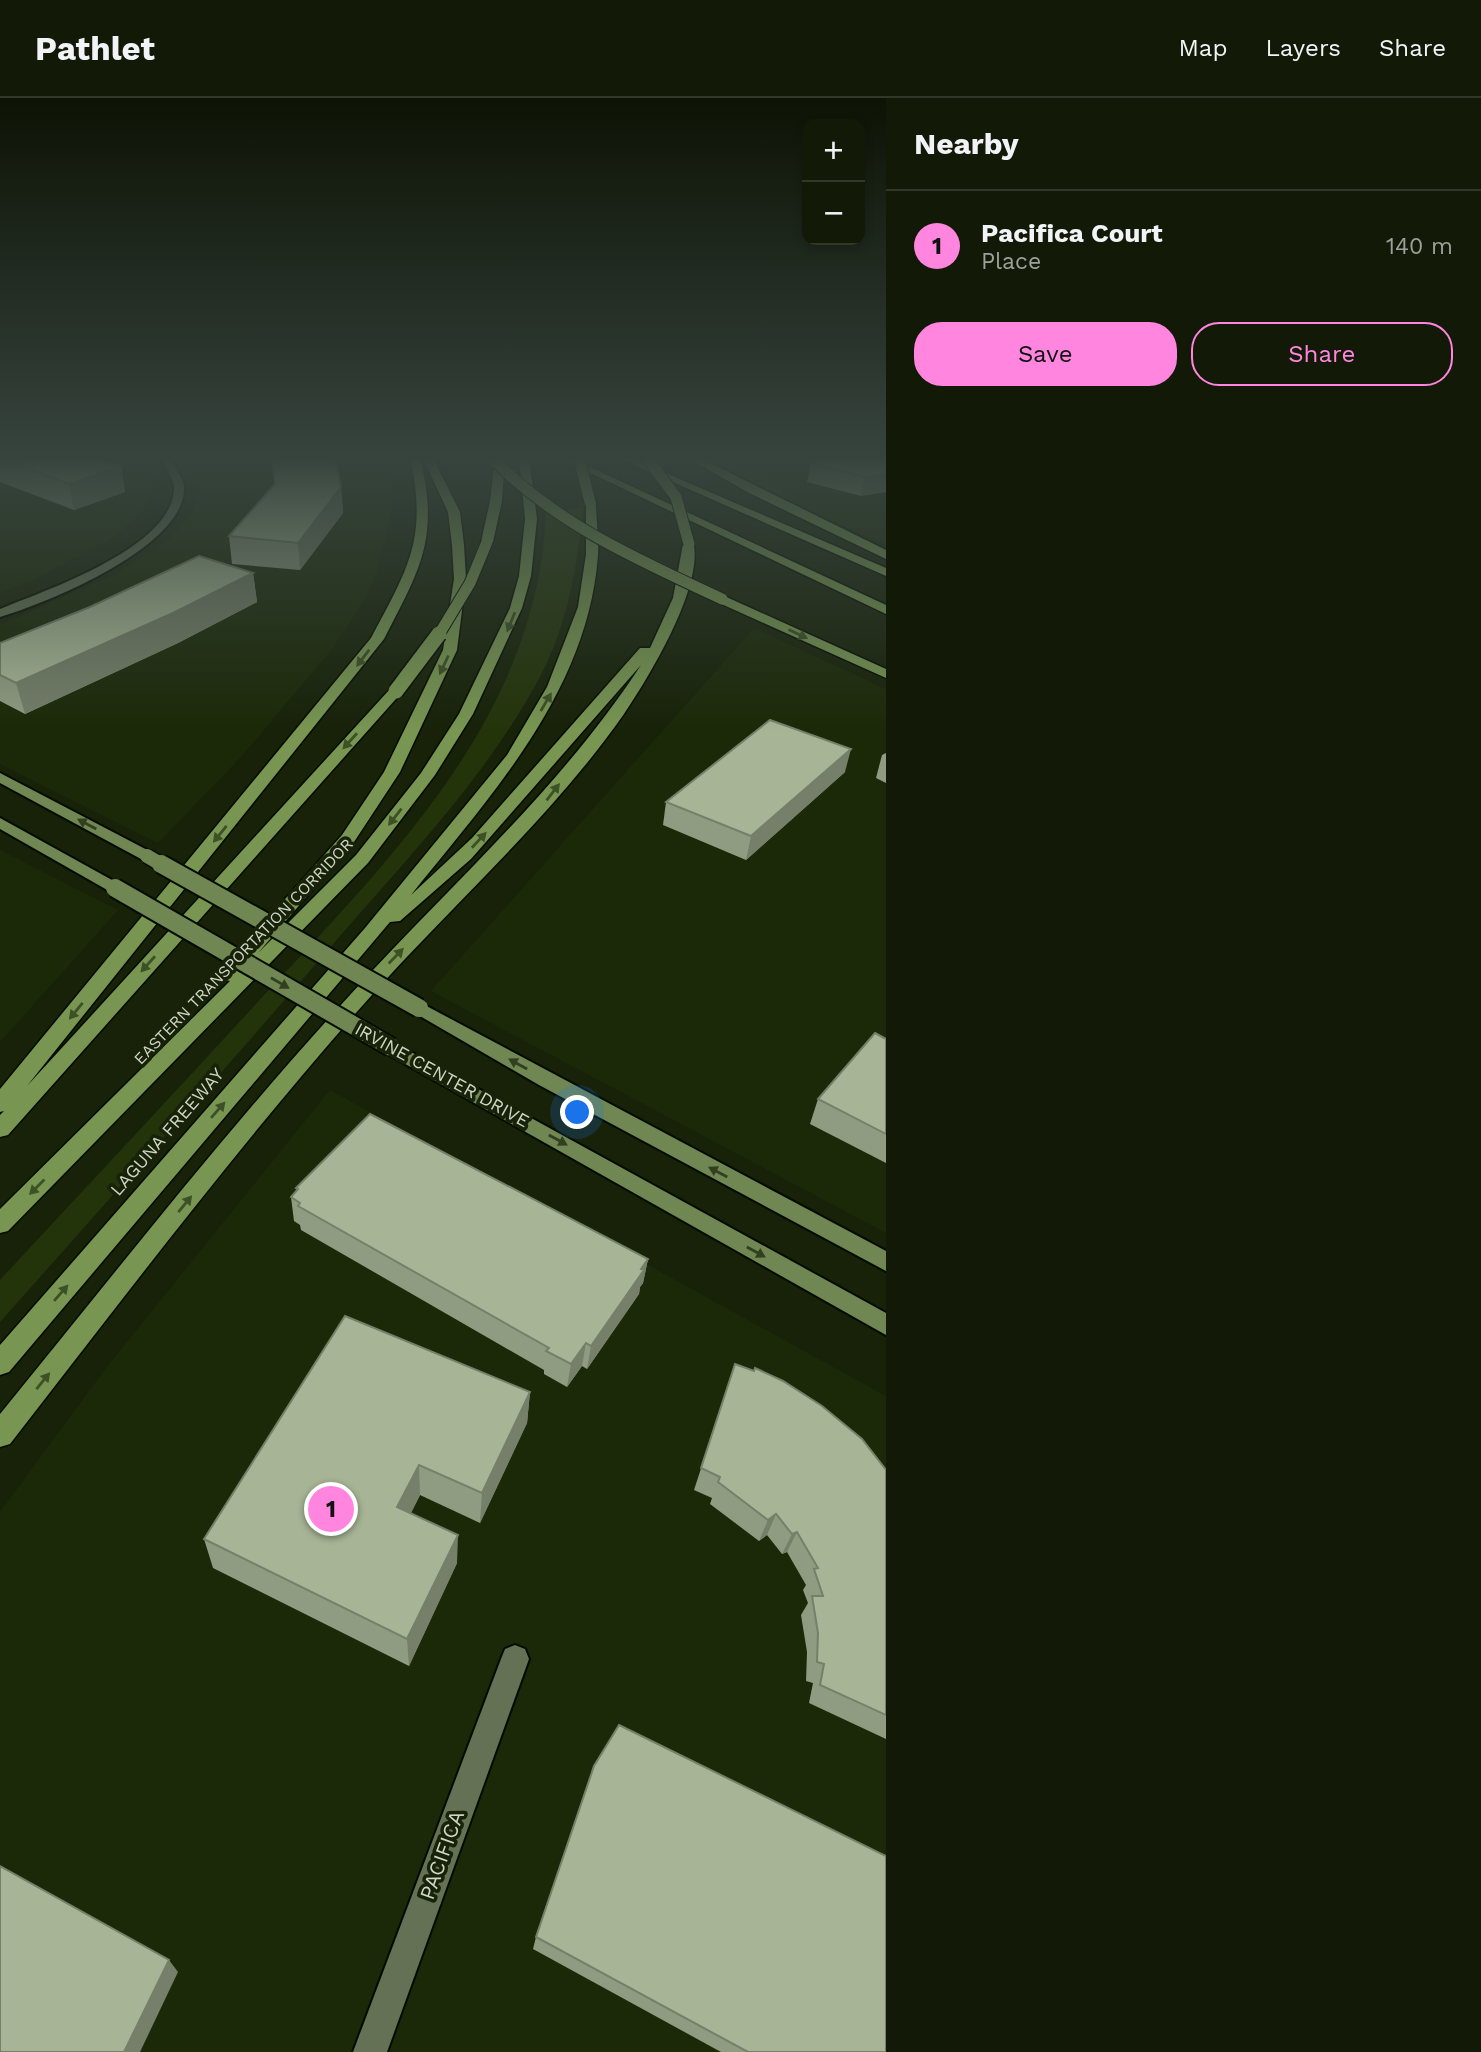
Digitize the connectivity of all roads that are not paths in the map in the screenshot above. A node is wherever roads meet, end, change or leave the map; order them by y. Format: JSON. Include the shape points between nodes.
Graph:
{"nodes":[{"id":1,"x":135,"y":549,"type":"edge"},
{"id":2,"x":417,"y":549,"type":"edge"},
{"id":3,"x":457,"y":549,"type":"edge"},
{"id":4,"x":484,"y":549,"type":"edge"},
{"id":5,"x":528,"y":549,"type":"edge"},
{"id":6,"x":592,"y":549,"type":"edge"},
{"id":7,"x":619,"y":549,"type":"edge"},
{"id":8,"x":688,"y":549,"type":"edge"},
{"id":9,"x":758,"y":549,"type":"edge"},
{"id":10,"x":834,"y":549,"type":"edge"},
{"id":11,"x":886,"y":572,"type":"edge"},
{"id":12,"x":886,"y":610,"type":"edge"},
{"id":13,"x":0,"y":613,"type":"edge"},
{"id":14,"x":673,"y":616,"type":"junction"},
{"id":15,"x":886,"y":674,"type":"edge"},
{"id":16,"x":0,"y":777,"type":"edge"},
{"id":17,"x":0,"y":823,"type":"edge"},
{"id":18,"x":372,"y":932,"type":"junction"},
{"id":19,"x":0,"y":1104,"type":"edge"},
{"id":20,"x":0,"y":1129,"type":"edge"},
{"id":21,"x":73,"y":1150,"type":"junction"},
{"id":22,"x":0,"y":1224,"type":"edge"},
{"id":23,"x":886,"y":1262,"type":"edge"},
{"id":24,"x":886,"y":1325,"type":"edge"},
{"id":25,"x":0,"y":1364,"type":"edge"},
{"id":26,"x":0,"y":1435,"type":"edge"},
{"id":27,"x":515,"y":1659,"type":"dead end"},
{"id":28,"x":370,"y":2052,"type":"edge"}],
"edges":[{"from":1,"to":13,"type":"street"},
{"from":2,"to":19,"type":"highway","one_way":true,"via":[[407,581],[377,639]]},
{"from":3,"to":21,"type":"highway","one_way":true,"via":[[460,579],[450,650],[392,772],[348,838]]},
{"from":4,"to":20,"type":"highway","one_way":true,"bridge":true,"via":[[447,625],[396,691]]},
{"from":5,"to":21,"type":"highway","name":"EASTERN TRANSPORTATION CORRIDOR","one_way":true,"via":[[516,608],[466,714],[427,775],[362,859]]},
{"from":18,"to":6,"type":"highway","one_way":true,"bridge":true,"via":[[514,757],[554,687],[584,607]]},
{"from":7,"to":15,"type":"highway","one_way":true,"bridge":true},
{"from":8,"to":14,"type":"highway","bridge":true},
{"from":9,"to":12,"type":"highway"},
{"from":10,"to":11,"type":"highway"},
{"from":18,"to":14,"type":"highway","one_way":true,"via":[[424,896],[470,849],[577,734]]},
{"from":26,"to":14,"type":"highway","one_way":true,"via":[[321,1041],[392,960],[537,812],[632,692]]},
{"from":23,"to":16,"type":"main road","one_way":true,"bridge":true,"via":[[546,1080]]},
{"from":17,"to":24,"type":"main road","name":"IRVINE CENTER DRIVE","one_way":true,"bridge":true},
{"from":25,"to":18,"type":"highway","name":"LAGUNA FREEWAY","one_way":true},
{"from":21,"to":22,"type":"highway","one_way":true},
{"from":27,"to":28,"type":"street","name":"PACIFICA"}]}
